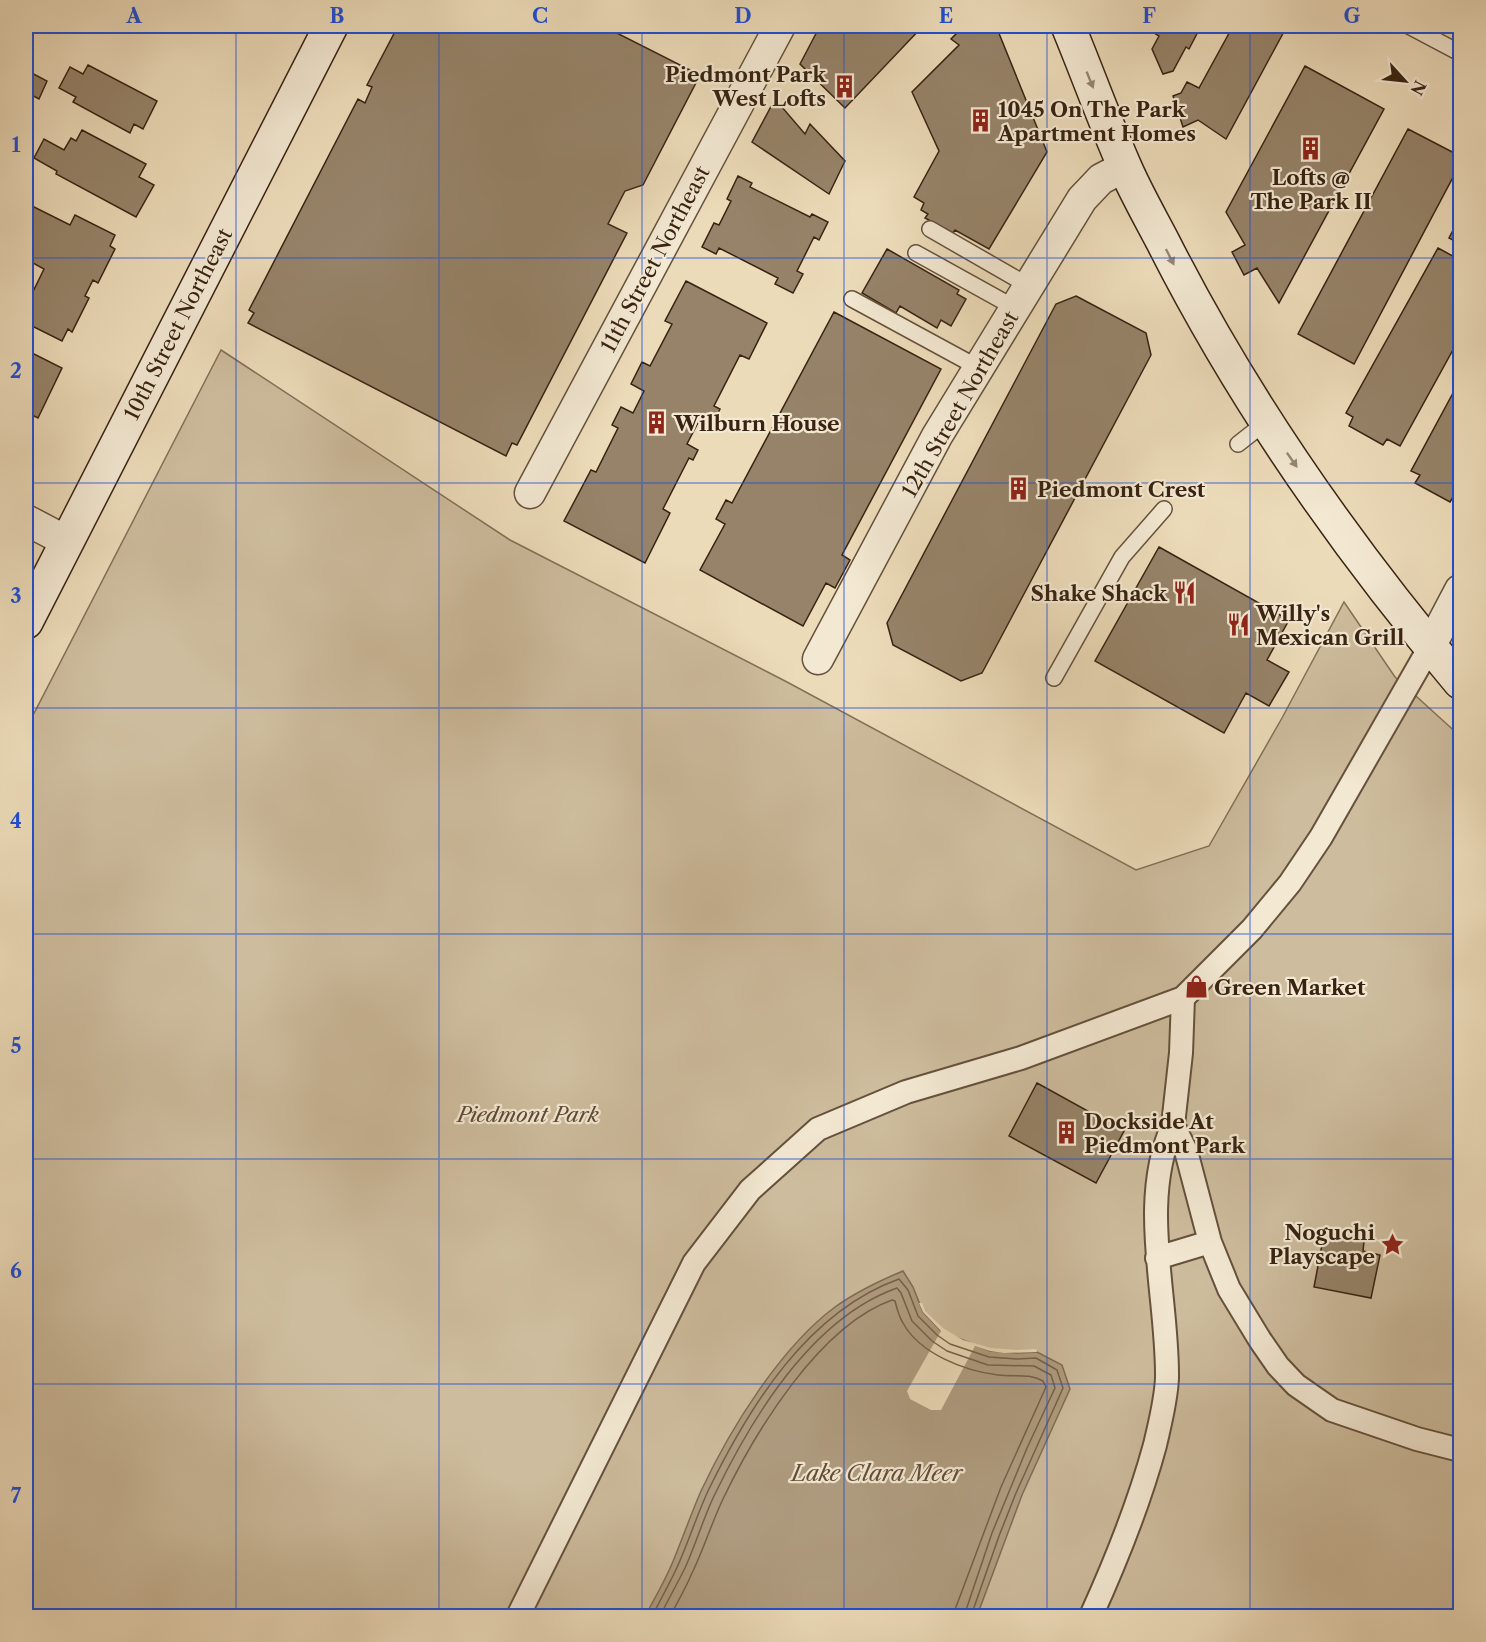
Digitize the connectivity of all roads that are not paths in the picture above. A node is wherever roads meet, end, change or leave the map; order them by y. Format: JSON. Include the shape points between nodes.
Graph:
{"nodes":[{"id":1,"x":331,"y":26,"type":"edge"},
{"id":2,"x":1068,"y":26,"type":"edge"},
{"id":3,"x":1409,"y":26,"type":"edge"},
{"id":4,"x":775,"y":27,"type":"edge"},
{"id":5,"x":1461,"y":53,"type":"edge"},
{"id":6,"x":1124,"y":167,"type":"junction"},
{"id":7,"x":930,"y":228,"type":"dead end"},
{"id":8,"x":916,"y":253,"type":"dead end"},
{"id":9,"x":1022,"y":297,"type":"junction"},
{"id":10,"x":852,"y":299,"type":"dead end"},
{"id":11,"x":979,"y":368,"type":"junction"},
{"id":12,"x":1266,"y":422,"type":"junction"},
{"id":13,"x":1238,"y":444,"type":"dead end"},
{"id":14,"x":530,"y":493,"type":"dead end"},
{"id":15,"x":1164,"y":509,"type":"dead end"},
{"id":16,"x":26,"y":520,"type":"edge"},
{"id":17,"x":66,"y":541,"type":"junction"},
{"id":18,"x":1461,"y":590,"type":"edge"},
{"id":19,"x":26,"y":622,"type":"edge"},
{"id":20,"x":1431,"y":645,"type":"junction"},
{"id":21,"x":818,"y":659,"type":"dead end"},
{"id":22,"x":1053,"y":678,"type":"dead end"},
{"id":23,"x":1461,"y":682,"type":"edge"},
{"id":24,"x":1183,"y":998,"type":"junction"},
{"id":25,"x":1173,"y":1125,"type":"junction"},
{"id":26,"x":1210,"y":1242,"type":"junction"},
{"id":27,"x":1157,"y":1258,"type":"junction"},
{"id":28,"x":1461,"y":1450,"type":"edge"},
{"id":29,"x":518,"y":1617,"type":"edge"},
{"id":30,"x":1091,"y":1617,"type":"edge"}],
"edges":[{"from":1,"to":17,"type":"main road","name":"10th Street Northeast"},
{"from":2,"to":6,"type":"main road","one_way":true},
{"from":3,"to":5,"type":"lane"},
{"from":4,"to":14,"type":"street","name":"11th Street Northeast"},
{"from":6,"to":9,"type":"street","name":"12th Street Northeast","via":[[1101,179],[1082,199]]},
{"from":6,"to":12,"type":"main road","one_way":true,"via":[[1187,291]]},
{"from":7,"to":9,"type":"lane"},
{"from":8,"to":9,"type":"lane"},
{"from":9,"to":11,"type":"street","name":"12th Street Northeast"},
{"from":10,"to":11,"type":"lane"},
{"from":11,"to":21,"type":"street","name":"12th Street Northeast"},
{"from":12,"to":13,"type":"lane"},
{"from":12,"to":20,"type":"main road","one_way":true,"via":[[1334,521]]},
{"from":15,"to":22,"type":"lane","via":[[1122,557]]},
{"from":16,"to":17,"type":"street"},
{"from":17,"to":19,"type":"main road","name":"10th Street Northeast"},
{"from":18,"to":20,"type":"street"},
{"from":20,"to":23,"type":"main road"},
{"from":20,"to":24,"type":"street","via":[[1321,837],[1290,883],[1252,929]]},
{"from":24,"to":25,"type":"street"},
{"from":24,"to":29,"type":"street","via":[[1021,1058],[906,1092],[818,1130],[750,1190],[694,1263]]},
{"from":25,"to":26,"type":"street","via":[[1186,1151]]},
{"from":25,"to":27,"type":"street","via":[[1160,1161]]},
{"from":26,"to":27,"type":"street"},
{"from":26,"to":28,"type":"street","via":[[1229,1289],[1278,1366],[1296,1385],[1332,1410]]},
{"from":27,"to":30,"type":"street","via":[[1167,1379],[1163,1412],[1130,1524]]}]}
